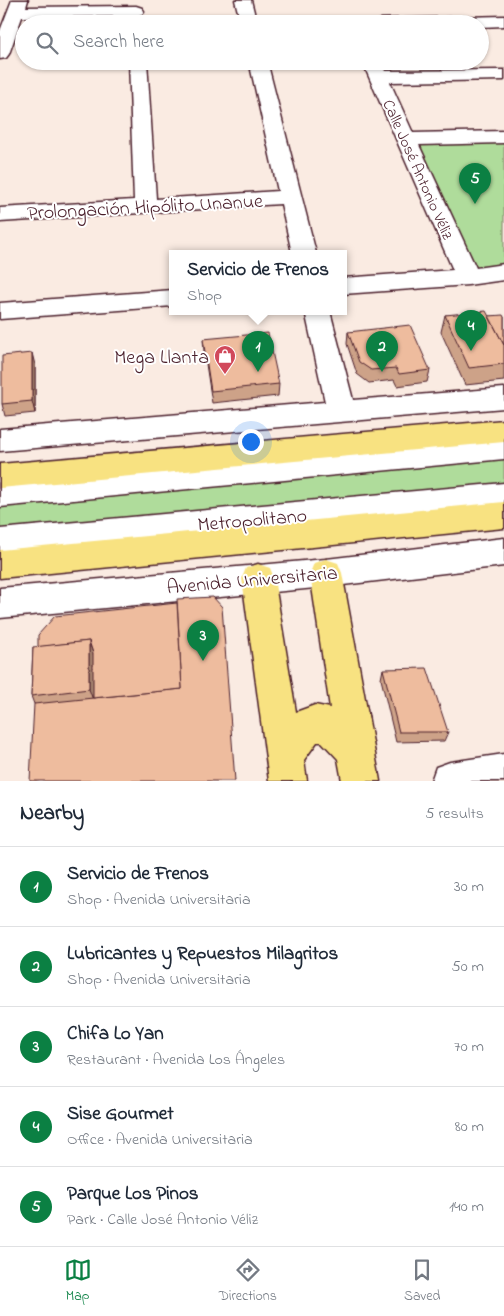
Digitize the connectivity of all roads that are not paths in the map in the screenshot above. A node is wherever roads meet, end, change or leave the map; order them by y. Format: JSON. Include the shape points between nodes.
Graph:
{"nodes":[{"id":1,"x":243,"y":0,"type":"edge"},
{"id":2,"x":17,"y":6,"type":"edge"},
{"id":3,"x":136,"y":12,"type":"edge"},
{"id":4,"x":247,"y":15,"type":"edge"},
{"id":5,"x":489,"y":21,"type":"edge"},
{"id":6,"x":504,"y":21,"type":"edge"},
{"id":7,"x":4,"y":29,"type":"edge"},
{"id":8,"x":0,"y":54,"type":"edge"},
{"id":9,"x":138,"y":70,"type":"edge"},
{"id":10,"x":260,"y":70,"type":"edge"},
{"id":11,"x":375,"y":70,"type":"edge"},
{"id":12,"x":396,"y":70,"type":"edge"},
{"id":13,"x":504,"y":75,"type":"edge"},
{"id":14,"x":504,"y":137,"type":"edge"},
{"id":15,"x":405,"y":139,"type":"junction"},
{"id":16,"x":290,"y":198,"type":"junction"},
{"id":17,"x":145,"y":206,"type":"junction"},
{"id":18,"x":0,"y":214,"type":"edge"},
{"id":19,"x":303,"y":250,"type":"edge"},
{"id":20,"x":504,"y":272,"type":"edge"},
{"id":21,"x":468,"y":277,"type":"junction"},
{"id":22,"x":347,"y":286,"type":"edge"},
{"id":23,"x":169,"y":298,"type":"edge"},
{"id":24,"x":0,"y":311,"type":"edge"},
{"id":25,"x":318,"y":315,"type":"edge"},
{"id":26,"x":504,"y":398,"type":"edge"},
{"id":27,"x":342,"y":413,"type":"junction"},
{"id":28,"x":504,"y":431,"type":"edge"},
{"id":29,"x":0,"y":440,"type":"edge"},
{"id":30,"x":504,"y":448,"type":"edge"},
{"id":31,"x":0,"y":476,"type":"edge"},
{"id":32,"x":504,"y":494,"type":"edge"},
{"id":33,"x":0,"y":495,"type":"edge"},
{"id":34,"x":504,"y":515,"type":"edge"},
{"id":35,"x":0,"y":543,"type":"edge"},
{"id":36,"x":504,"y":552,"type":"edge"},
{"id":37,"x":0,"y":564,"type":"edge"},
{"id":38,"x":326,"y":573,"type":"junction"},
{"id":39,"x":258,"y":578,"type":"junction"},
{"id":40,"x":0,"y":603,"type":"edge"},
{"id":41,"x":358,"y":765,"type":"edge"},
{"id":42,"x":286,"y":770,"type":"edge"},
{"id":43,"x":504,"y":773,"type":"edge"},
{"id":44,"x":450,"y":781,"type":"edge"}],
"edges":[{"from":1,"to":4,"type":"street"},
{"from":2,"to":3,"type":"street"},
{"from":2,"to":7,"type":"street"},
{"from":5,"to":6,"type":"street"},
{"from":7,"to":8,"type":"street"},
{"from":9,"to":17,"type":"street"},
{"from":10,"to":16,"type":"street"},
{"from":11,"to":15,"type":"street","name":"Calle José Antonio Véliz"},
{"from":12,"to":13,"type":"street"},
{"from":14,"to":15,"type":"street"},
{"from":15,"to":21,"type":"street","name":"Calle José Antonio Véliz"},
{"from":16,"to":17,"type":"street","name":"Prolongación Hipólito Unanue"},
{"from":16,"to":19,"type":"street"},
{"from":17,"to":18,"type":"street","name":"Prolongación Hipólito Unanue"},
{"from":20,"to":21,"type":"street"},
{"from":21,"to":22,"type":"street"},
{"from":23,"to":24,"type":"street"},
{"from":25,"to":27,"type":"street"},
{"from":26,"to":27,"type":"street"},
{"from":27,"to":29,"type":"street"},
{"from":28,"to":31,"type":"main road"},
{"from":30,"to":33,"type":"street"},
{"from":32,"to":35,"type":"street","name":"Metropolitano"},
{"from":34,"to":37,"type":"main road","name":"Avenida Universitaria"},
{"from":36,"to":38,"type":"street","name":"Avenida Universitaria"},
{"from":38,"to":39,"type":"street","name":"Avenida Universitaria"},
{"from":38,"to":41,"type":"main road"},
{"from":39,"to":40,"type":"street","name":"Avenida Universitaria"},
{"from":39,"to":42,"type":"main road"},
{"from":41,"to":42,"type":"main road","via":[[331,727],[315,724],[301,730],[292,741]]},
{"from":43,"to":44,"type":"street"}]}
